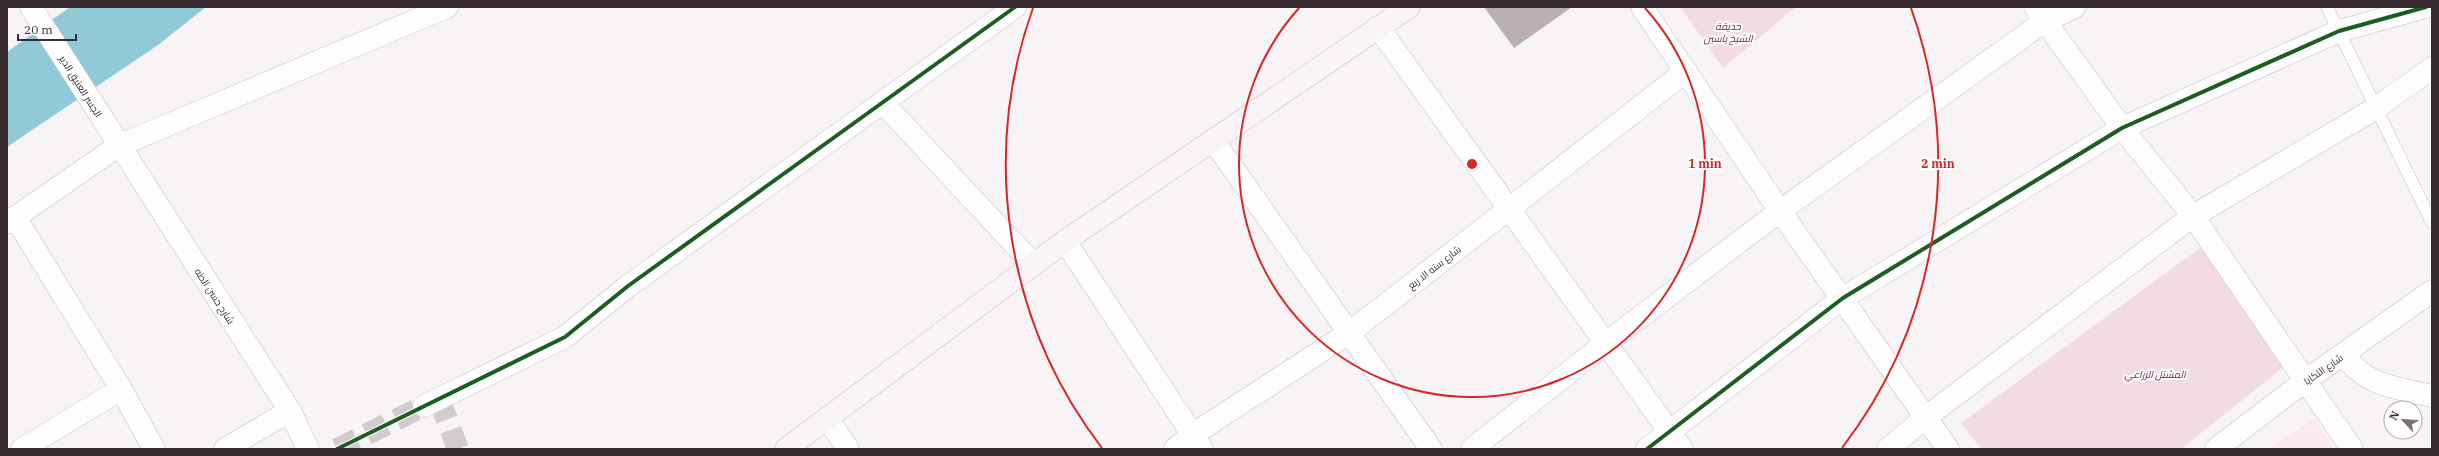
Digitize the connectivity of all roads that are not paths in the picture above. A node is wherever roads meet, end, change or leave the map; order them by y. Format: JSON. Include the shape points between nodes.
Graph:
{"nodes":[{"id":1,"x":31,"y":7,"type":"edge"},
{"id":2,"x":447,"y":7,"type":"edge"},
{"id":3,"x":1015,"y":7,"type":"edge"},
{"id":4,"x":1408,"y":7,"type":"edge"},
{"id":5,"x":1642,"y":7,"type":"edge"},
{"id":6,"x":2075,"y":7,"type":"edge"},
{"id":7,"x":2327,"y":7,"type":"edge"},
{"id":8,"x":2426,"y":7,"type":"edge"},
{"id":9,"x":2040,"y":14,"type":"edge"},
{"id":10,"x":1378,"y":27,"type":"junction"},
{"id":11,"x":2339,"y":31,"type":"junction"},
{"id":12,"x":2432,"y":68,"type":"edge"},
{"id":13,"x":1685,"y":72,"type":"junction"},
{"id":14,"x":882,"y":103,"type":"junction"},
{"id":15,"x":2376,"y":108,"type":"junction"},
{"id":16,"x":2122,"y":128,"type":"junction"},
{"id":17,"x":1213,"y":140,"type":"junction"},
{"id":18,"x":118,"y":146,"type":"junction"},
{"id":19,"x":1509,"y":208,"type":"junction"},
{"id":20,"x":1780,"y":211,"type":"junction"},
{"id":21,"x":2193,"y":216,"type":"junction"},
{"id":22,"x":11,"y":220,"type":"edge"},
{"id":23,"x":2432,"y":224,"type":"edge"},
{"id":24,"x":1066,"y":241,"type":"junction"},
{"id":25,"x":1034,"y":264,"type":"junction"},
{"id":26,"x":2432,"y":291,"type":"edge"},
{"id":27,"x":1843,"y":298,"type":"junction"},
{"id":28,"x":1349,"y":333,"type":"junction"},
{"id":29,"x":1606,"y":343,"type":"junction"},
{"id":30,"x":2344,"y":354,"type":"junction"},
{"id":31,"x":2305,"y":381,"type":"junction"},
{"id":32,"x":122,"y":390,"type":"junction"},
{"id":33,"x":2432,"y":396,"type":"edge"},
{"id":34,"x":424,"y":406,"type":"tunnel mouth"},
{"id":35,"x":290,"y":412,"type":"junction"},
{"id":36,"x":1926,"y":417,"type":"junction"},
{"id":37,"x":827,"y":418,"type":"junction"},
{"id":38,"x":1669,"y":430,"type":"junction"},
{"id":39,"x":1197,"y":442,"type":"edge"},
{"id":40,"x":22,"y":449,"type":"edge"},
{"id":41,"x":154,"y":449,"type":"edge"},
{"id":42,"x":225,"y":449,"type":"edge"},
{"id":43,"x":308,"y":449,"type":"edge"},
{"id":44,"x":786,"y":449,"type":"edge"},
{"id":45,"x":848,"y":449,"type":"edge"},
{"id":46,"x":1174,"y":449,"type":"edge"},
{"id":47,"x":1431,"y":449,"type":"edge"},
{"id":48,"x":1472,"y":449,"type":"edge"},
{"id":49,"x":1647,"y":449,"type":"edge"},
{"id":50,"x":1682,"y":449,"type":"edge"},
{"id":51,"x":1888,"y":449,"type":"edge"},
{"id":52,"x":1948,"y":449,"type":"edge"},
{"id":53,"x":2216,"y":449,"type":"edge"},
{"id":54,"x":2352,"y":449,"type":"edge"}],
"edges":[{"from":1,"to":18,"type":"street","name":"الجسر العتيق الدير"},
{"from":2,"to":18,"type":"street"},
{"from":3,"to":14,"type":"street"},
{"from":4,"to":10,"type":"main road"},
{"from":5,"to":13,"type":"street"},
{"from":6,"to":9,"type":"street"},
{"from":7,"to":11,"type":"lane"},
{"from":8,"to":11,"type":"street"},
{"from":9,"to":16,"type":"street"},
{"from":9,"to":20,"type":"street"},
{"from":10,"to":17,"type":"main road"},
{"from":10,"to":19,"type":"street"},
{"from":11,"to":15,"type":"lane"},
{"from":11,"to":16,"type":"street"},
{"from":12,"to":15,"type":"street"},
{"from":13,"to":19,"type":"street","name":"شارع سته الا ربع"},
{"from":13,"to":20,"type":"street"},
{"from":14,"to":25,"type":"street"},
{"from":14,"to":34,"type":"street","via":[[628,286],[565,337]]},
{"from":15,"to":21,"type":"street"},
{"from":15,"to":23,"type":"lane"},
{"from":16,"to":21,"type":"street"},
{"from":16,"to":27,"type":"street"},
{"from":17,"to":24,"type":"main road"},
{"from":17,"to":28,"type":"street"},
{"from":18,"to":22,"type":"street"},
{"from":18,"to":35,"type":"street","name":"شارح حسن الطه"},
{"from":19,"to":28,"type":"street","name":"شارع سته الا ربع"},
{"from":19,"to":29,"type":"street"},
{"from":20,"to":27,"type":"street"},
{"from":20,"to":29,"type":"street"},
{"from":21,"to":31,"type":"street"},
{"from":21,"to":36,"type":"street"},
{"from":22,"to":32,"type":"street"},
{"from":24,"to":25,"type":"main road"},
{"from":24,"to":39,"type":"street"},
{"from":25,"to":37,"type":"main road"},
{"from":26,"to":30,"type":"street","name":"شارع التكايا"},
{"from":27,"to":36,"type":"street"},
{"from":27,"to":38,"type":"street"},
{"from":28,"to":39,"type":"street","name":"شارع سته الا ربع"},
{"from":28,"to":47,"type":"street"},
{"from":29,"to":38,"type":"street"},
{"from":29,"to":48,"type":"street"},
{"from":30,"to":31,"type":"street","name":"شارع التكايا"},
{"from":30,"to":33,"type":"street","via":[[2364,377]]},
{"from":31,"to":53,"type":"street","name":"شارع التكايا"},
{"from":31,"to":54,"type":"street"},
{"from":32,"to":40,"type":"street"},
{"from":32,"to":41,"type":"street"},
{"from":35,"to":42,"type":"street"},
{"from":35,"to":43,"type":"street","name":"شارح حسن الطه"},
{"from":36,"to":51,"type":"street"},
{"from":36,"to":52,"type":"street"},
{"from":37,"to":44,"type":"main road"},
{"from":37,"to":45,"type":"street"},
{"from":38,"to":49,"type":"street"},
{"from":38,"to":50,"type":"street"},
{"from":39,"to":46,"type":"street","name":"شارع سته الا ربع"}]}
